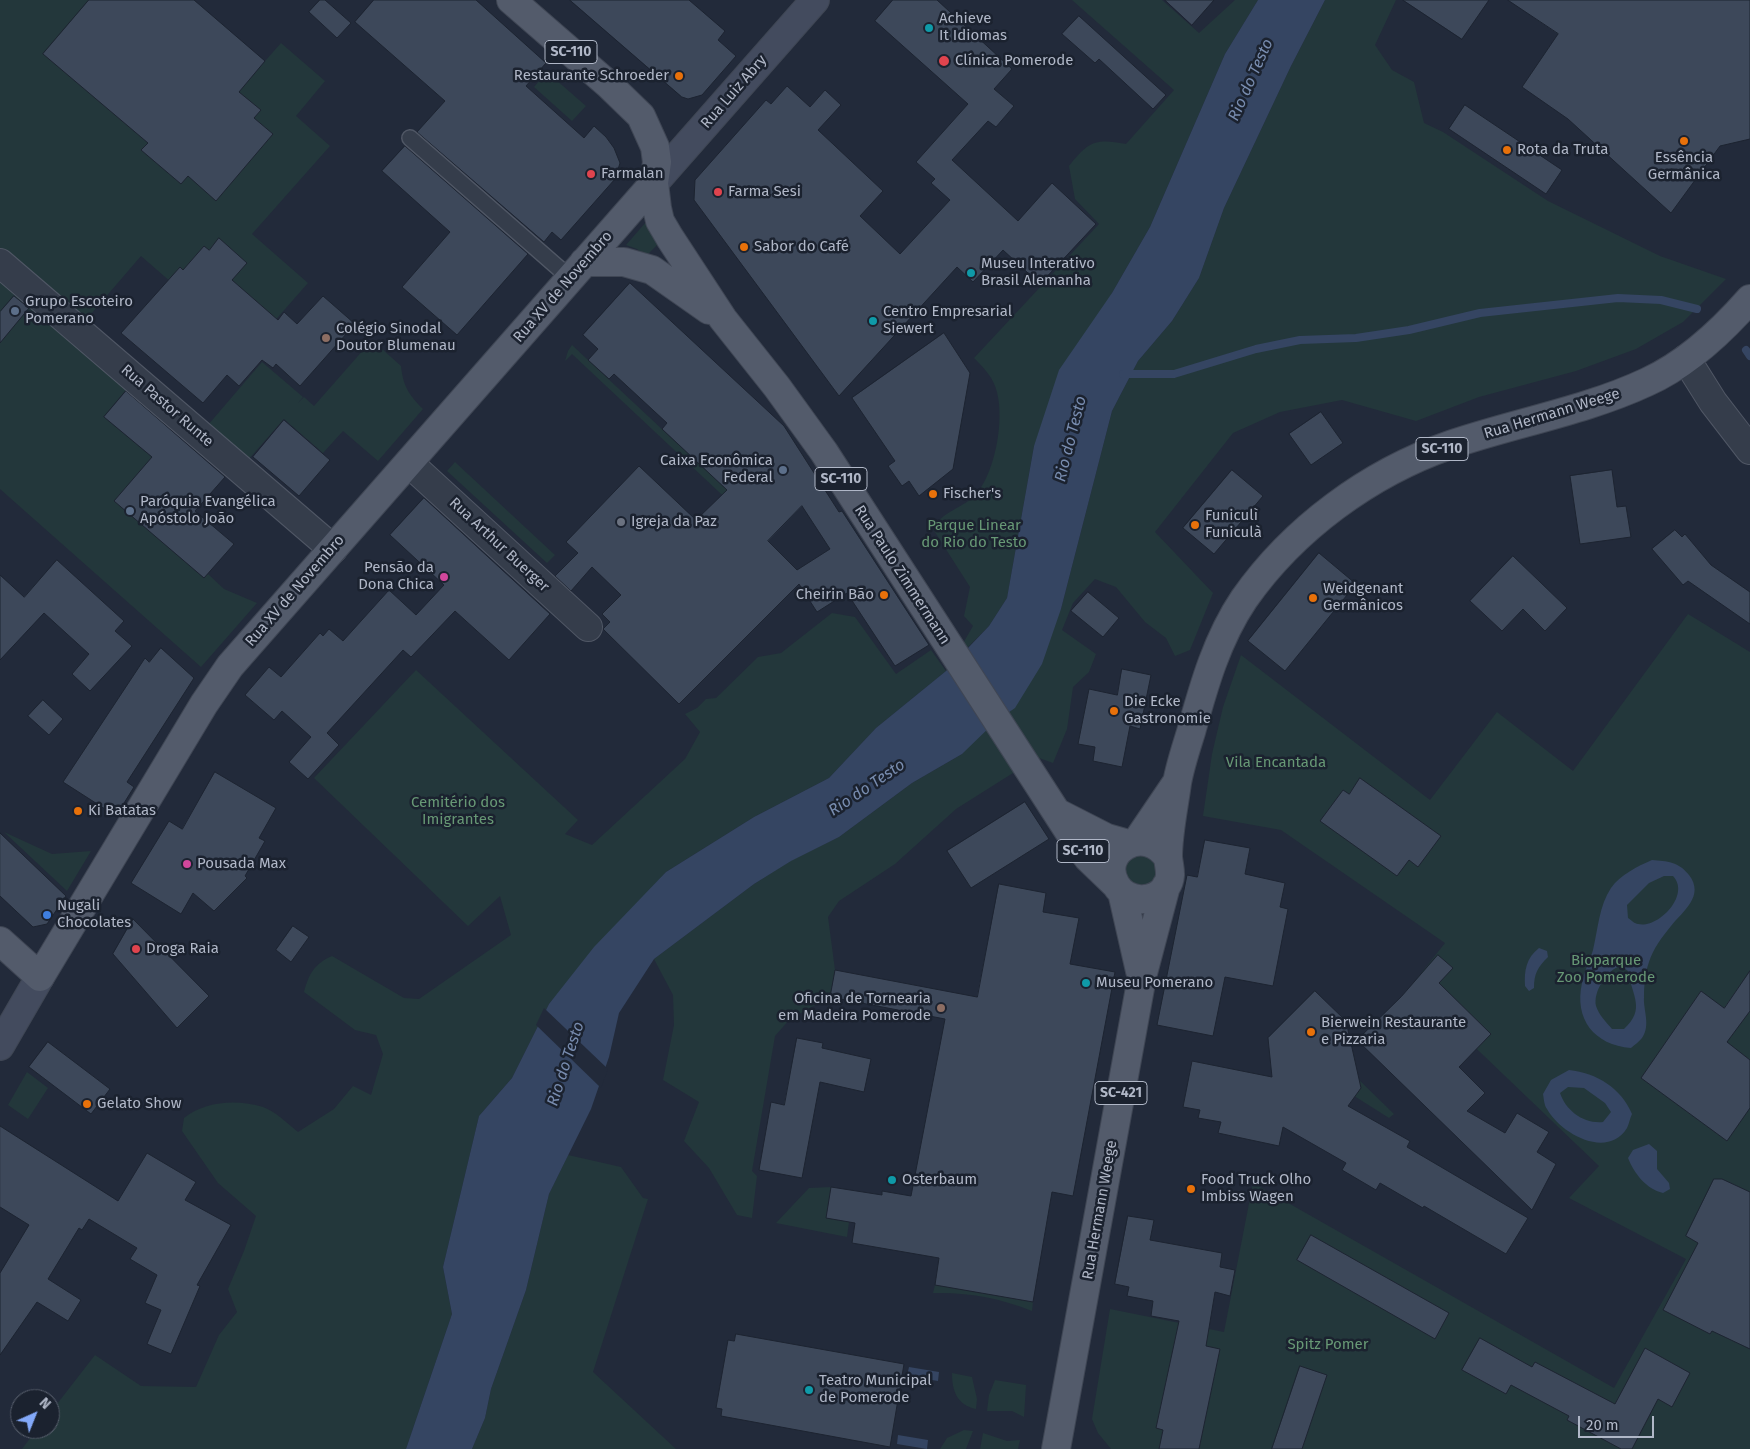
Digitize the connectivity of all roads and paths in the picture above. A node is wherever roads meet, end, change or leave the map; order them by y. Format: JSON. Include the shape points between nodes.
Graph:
{"nodes":[{"id":1,"x":511,"y":0,"type":"edge"},
{"id":2,"x":815,"y":0,"type":"edge"},
{"id":3,"x":410,"y":138,"type":"dead end"},
{"id":4,"x":654,"y":183,"type":"junction"},
{"id":5,"x":0,"y":262,"type":"edge"},
{"id":6,"x":577,"y":270,"type":"junction"},
{"id":7,"x":1750,"y":299,"type":"edge"},
{"id":8,"x":722,"y":319,"type":"junction"},
{"id":9,"x":1686,"y":359,"type":"junction"},
{"id":10,"x":1750,"y":450,"type":"edge"},
{"id":11,"x":409,"y":462,"type":"junction"},
{"id":12,"x":333,"y":549,"type":"junction"},
{"id":13,"x":588,"y":627,"type":"dead end"},
{"id":14,"x":1178,"y":781,"type":"junction"},
{"id":15,"x":1056,"y":812,"type":"junction"},
{"id":16,"x":1133,"y":842,"type":"junction"},
{"id":17,"x":1168,"y":858,"type":"junction"},
{"id":18,"x":1166,"y":886,"type":"junction"},
{"id":19,"x":1118,"y":888,"type":"junction"},
{"id":20,"x":0,"y":941,"type":"edge"},
{"id":21,"x":40,"y":977,"type":"junction"},
{"id":22,"x":1142,"y":977,"type":"junction"},
{"id":23,"x":0,"y":1046,"type":"edge"},
{"id":24,"x":1059,"y":1447,"type":"edge"}],
"edges":[{"from":1,"to":4,"type":"main road","number":"SC-110","via":[[641,116],[656,147],[658,162]]},
{"from":2,"to":4,"type":"main road","name":"Rua Luiz Abry"},
{"from":3,"to":6,"type":"lane"},
{"from":4,"to":6,"type":"main road","name":"Rua XV de Novembro"},
{"from":4,"to":8,"type":"main road","name":"Rua Paulo Zimmermann","via":[[660,221]]},
{"from":5,"to":12,"type":"street","name":"Rua Pastor Runte"},
{"from":6,"to":8,"type":"main road","name":"Rua Paulo Zimmermann","via":[[624,262],[652,270]]},
{"from":6,"to":11,"type":"main road","name":"Rua XV de Novembro"},
{"from":7,"to":9,"type":"main road","name":"Rua Hermann Weege","number":"SC-110"},
{"from":8,"to":15,"type":"main road","name":"Rua Paulo Zimmermann","number":"SC-110","via":[[816,440]]},
{"from":9,"to":10,"type":"street","via":[[1713,402]]},
{"from":9,"to":14,"type":"main road","name":"Rua Hermann Weege","number":"SC-110","via":[[1629,390],[1412,460],[1343,501],[1307,530],[1262,576],[1229,625],[1212,660]]},
{"from":11,"to":12,"type":"main road","name":"Rua XV de Novembro"},
{"from":11,"to":13,"type":"street","name":"Rua Arthur Buerger"},
{"from":12,"to":21,"type":"main road","name":"Rua XV de Novembro","via":[[215,687]]},
{"from":14,"to":16,"type":"main road","name":"Rua Hermann Weege","number":"SC-110"},
{"from":14,"to":17,"type":"main road","name":"Rua Hermann Weege","number":"SC-110"},
{"from":15,"to":16,"type":"main road","name":"Rua Paulo Zimmermann","number":"SC-110","via":[[1107,838]]},
{"from":15,"to":19,"type":"main road","name":"Rua Paulo Zimmermann","number":"SC-110","via":[[1088,858]]},
{"from":16,"to":17,"type":"main road","via":[[1156,845]]},
{"from":16,"to":19,"type":"main road","via":[[1115,857],[1112,866]]},
{"from":17,"to":18,"type":"main road","via":[[1170,877]]},
{"from":18,"to":19,"type":"main road","via":[[1146,900],[1129,897]]},
{"from":18,"to":22,"type":"main road","name":"Rua Hermann Weege","number":"SC-421"},
{"from":19,"to":22,"type":"main road","name":"Rua Hermann Weege","number":"SC-421","via":[[1133,933]]},
{"from":20,"to":21,"type":"main road"},
{"from":21,"to":23,"type":"main road","name":"Rua XV de Novembro"},
{"from":22,"to":24,"type":"main road","name":"Rua Hermann Weege","number":"SC-421"}]}
